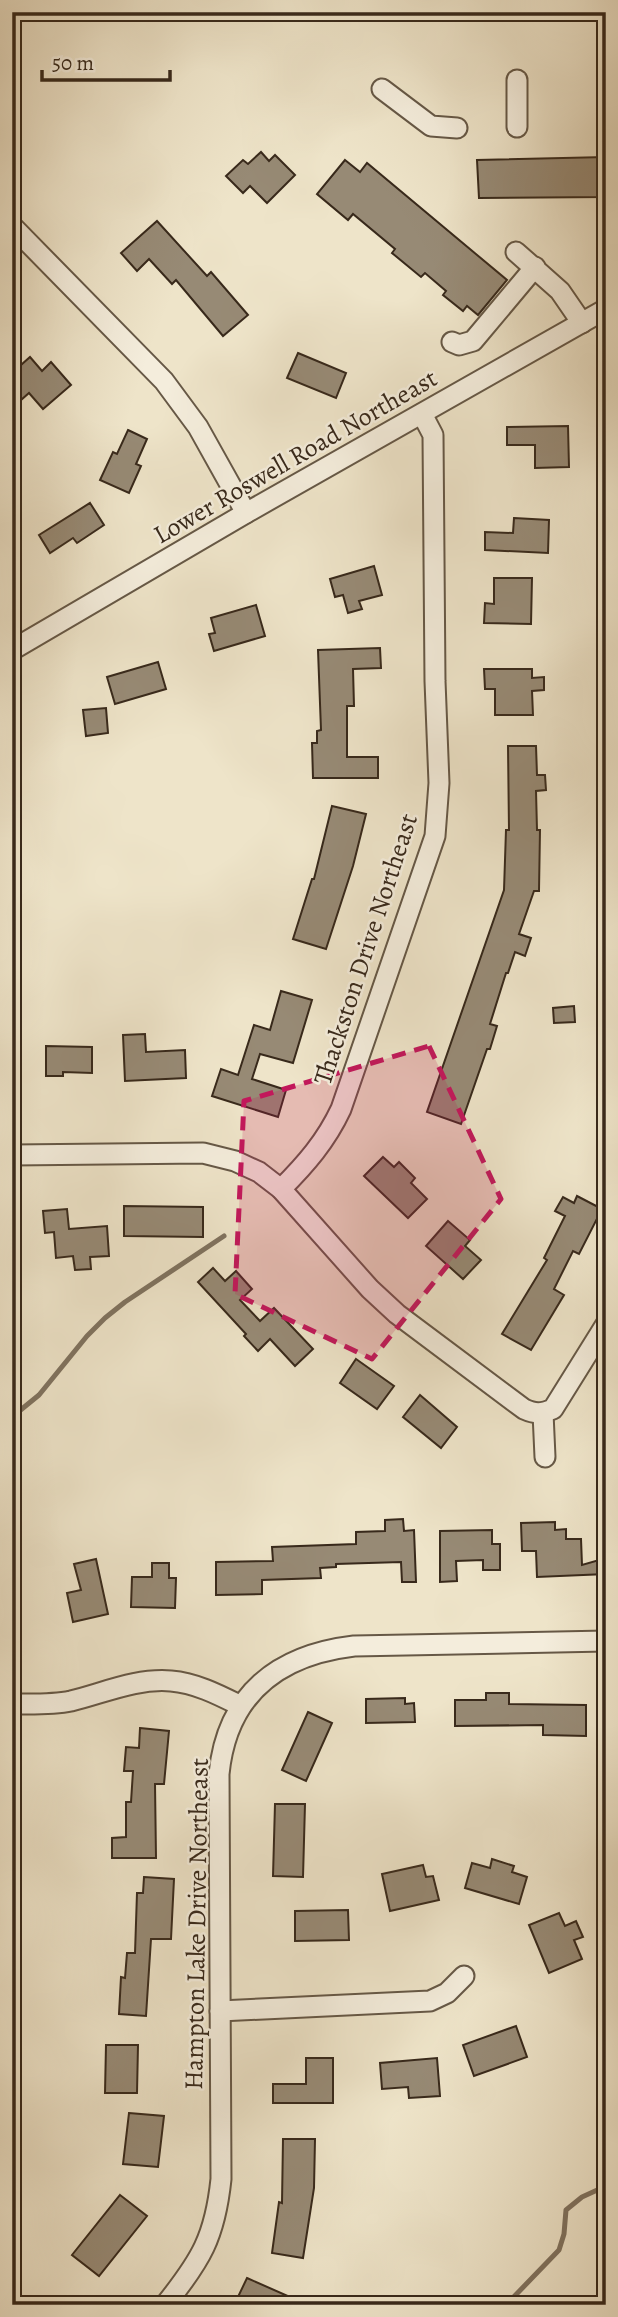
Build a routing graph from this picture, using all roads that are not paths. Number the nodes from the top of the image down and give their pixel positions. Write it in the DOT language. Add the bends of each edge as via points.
graph roads {
  1 [pos="517,80"];
  2 [pos="382,89"];
  3 [pos="517,127"];
  4 [pos="457,128"];
  5 [pos="12,226"];
  6 [pos="516,252"];
  7 [pos="535,267"];
  8 [pos="606,309"];
  9 [pos="582,323"];
  10 [pos="452,342"];
  11 [pos="422,414"];
  12 [pos="246,513"];
  13 [pos="12,650"];
  14 [pos="12,1155"];
  15 [pos="281,1189"];
  16 [pos="606,1325"];
  17 [pos="543,1413"];
  18 [pos="545,1457"];
  19 [pos="606,1641"];
  20 [pos="12,1704"];
  21 [pos="241,1706"];
  22 [pos="464,1976"];
  23 [pos="220,2011"];
  24 [pos="165,2305"];
  1 -- 3 [label="street"];
  2 -- 4 [label="street" via="431,126"];
  5 -- 12 [label="street" via="164,381 198,427"];
  6 -- 7 [label="street"];
  7 -- 9 [label="street" via="560,291"];
  7 -- 10 [label="street" via="473,341"];
  8 -- 9 [label="street, Lower Roswell Road Northeast"];
  9 -- 11 [label="street, Lower Roswell Road Northeast"];
  11 -- 12 [label="street, Lower Roswell Road Northeast"];
  11 -- 15 [label="street, Thackston Drive Northeast" via="433,435 439,783 435,836 341,1109 315,1153"];
  12 -- 13 [label="street, Lower Roswell Road Northeast"];
  14 -- 15 [label="street" via="203,1153 236,1161"];
  15 -- 17 [label="street" via="397,1314 524,1409"];
  16 -- 17 [label="street" via="558,1403"];
  17 -- 18 [label="street"];
  19 -- 21 [label="street, Hampton Lake Drive Northeast" via="327,1650 274,1671"];
  20 -- 21 [label="street" via="71,1701 123,1686 169,1681 207,1689"];
  21 -- 23 [label="street, Hampton Lake Drive Northeast" via="221,1752 219,1774"];
  22 -- 23 [label="street" via="447,1993 430,2001"];
  23 -- 24 [label="street, Hampton Lake Drive Northeast" via="221,2179 217,2211 208,2243"];
}
